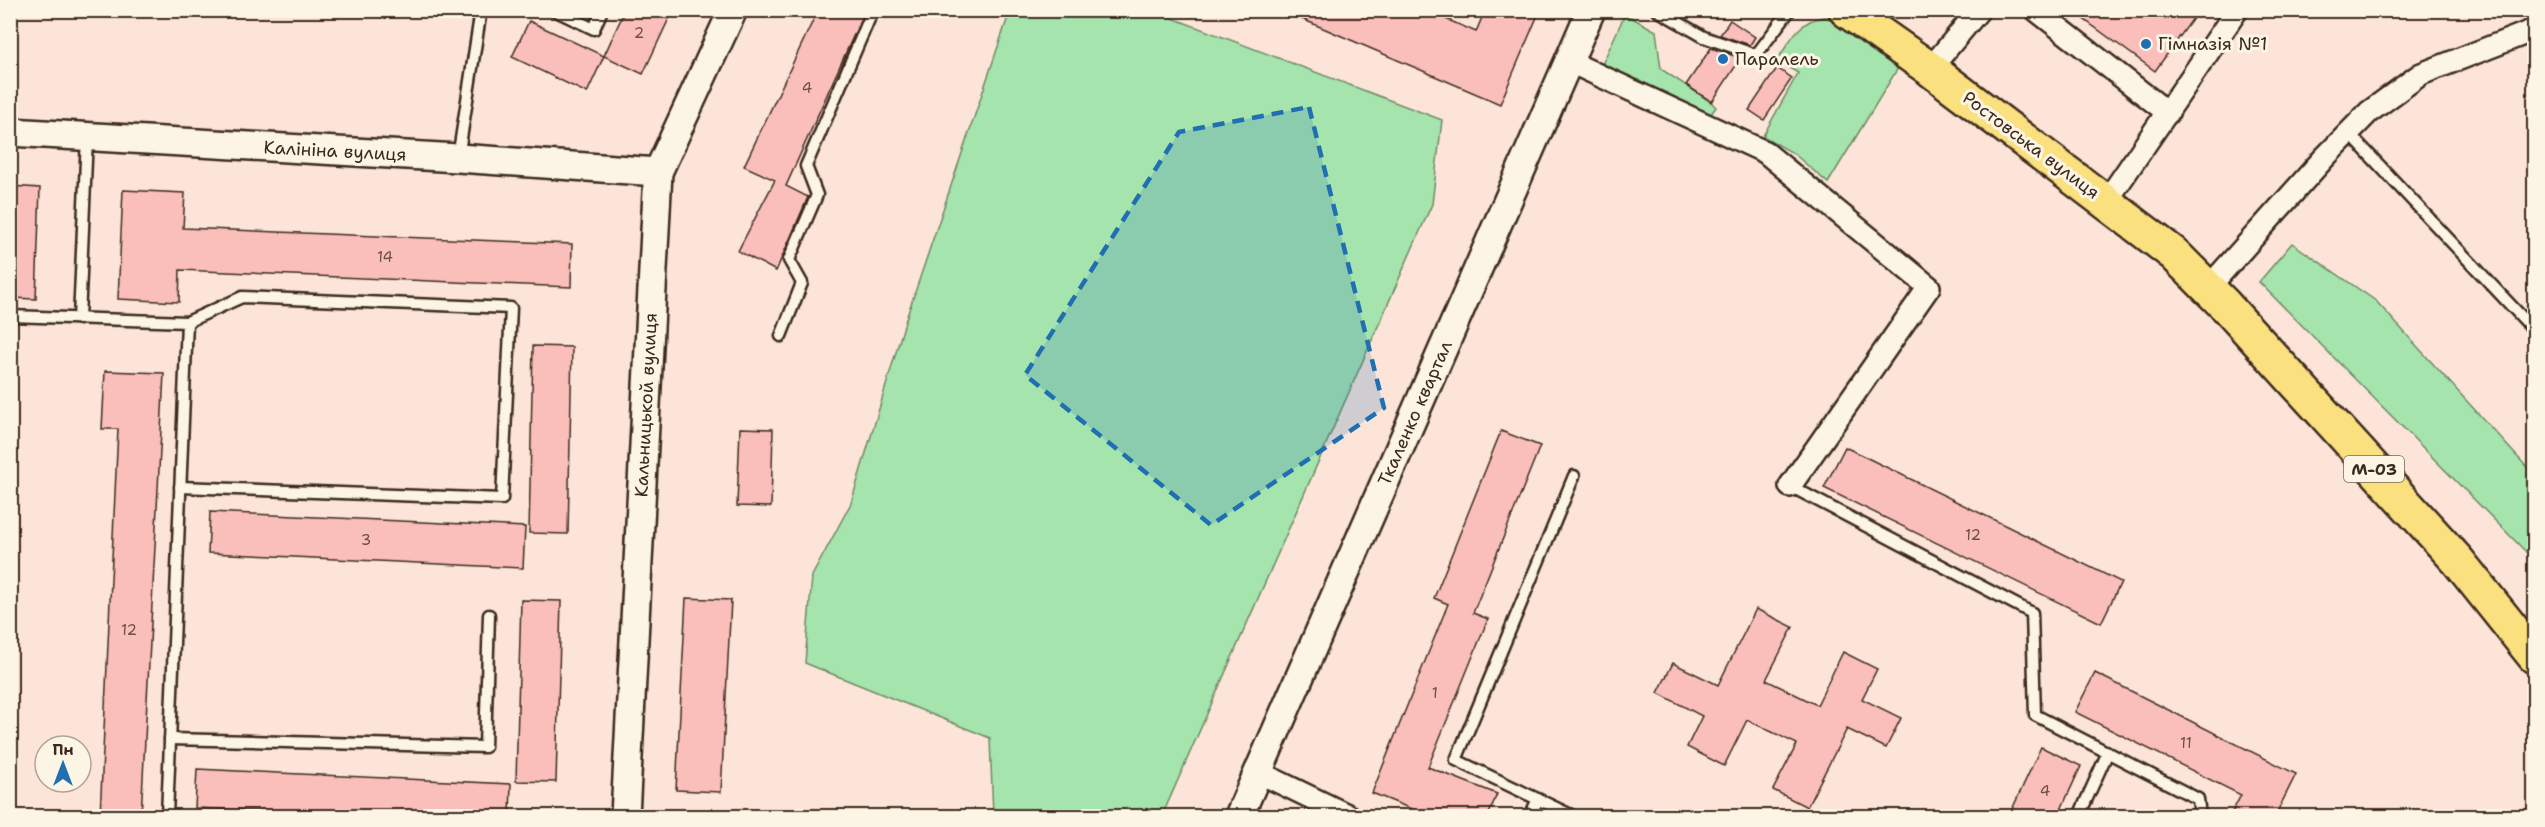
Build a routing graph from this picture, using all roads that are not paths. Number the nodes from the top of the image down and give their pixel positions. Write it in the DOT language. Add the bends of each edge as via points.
graph roads {
  1 [pos="481,10"];
  2 [pos="554,10"];
  3 [pos="602,10"];
  4 [pos="733,10"];
  5 [pos="873,10"];
  6 [pos="1591,10"];
  7 [pos="1657,10"];
  8 [pos="1790,10"];
  9 [pos="1846,10"];
  10 [pos="1979,10"];
  11 [pos="2036,10"];
  12 [pos="2237,10"];
  13 [pos="2535,30"];
  14 [pos="1568,61"];
  15 [pos="1930,69"];
  16 [pos="2168,113"];
  17 [pos="10,132"];
  18 [pos="2349,133"];
  19 [pos="87,137"];
  20 [pos="458,158"];
  21 [pos="658,172"];
  22 [pos="2106,202"];
  23 [pos="2207,289"];
  24 [pos="10,316"];
  25 [pos="79,319"];
  26 [pos="187,322"];
  27 [pos="2535,330"];
  28 [pos="781,336"];
  29 [pos="1574,476"];
  30 [pos="1790,486"];
  31 [pos="180,488"];
  32 [pos="489,615"];
  33 [pos="2535,656"];
  34 [pos="170,739"];
  35 [pos="2108,752"];
  36 [pos="1258,772"];
  37 [pos="1538,799"];
  38 [pos="167,816"];
  39 [pos="625,816"];
  40 [pos="1239,816"];
  41 [pos="1349,816"];
  42 [pos="1530,816"];
  43 [pos="1573,816"];
  44 [pos="2079,816"];
  45 [pos="2200,816"];
  1 -- 20 [label="lane"];
  2 -- 3 [label="lane" via="594,29"];
  4 -- 21 [label="street, Кальницькой вулиця"];
  5 -- 28 [label="lane" via="806,166 817,195 789,260 802,283"];
  6 -- 14 [label="street, Ткаленко квартал"];
  7 -- 8 [label="lane" via="1704,37 1756,55"];
  9 -- 15 [label="highway, Ростовська вулиця / М-03"];
  10 -- 15 [label="street"];
  11 -- 16 [label="street"];
  12 -- 16 [label="street"];
  13 -- 18 [label="street" via="2421,74 2369,112"];
  14 -- 30 [label="street" via="1765,152 1929,286"];
  14 -- 36 [label="street, Ткаленко квартал"];
  15 -- 22 [label="highway, Ростовська вулиця / М-03"];
  16 -- 22 [label="street"];
  17 -- 19 [label="street, Калініна вулиця"];
  18 -- 23 [label="street"];
  18 -- 27 [label="lane"];
  19 -- 20 [label="street, Калініна вулиця"];
  19 -- 25 [label="lane"];
  20 -- 21 [label="street, Калініна вулиця"];
  21 -- 39 [label="street, Кальницькой вулиця"];
  22 -- 23 [label="highway, Ростовська вулиця / М-03" via="2174,254"];
  23 -- 33 [label="highway, М-03" via="2458,561"];
  24 -- 25 [label="lane"];
  25 -- 26 [label="lane"];
  26 -- 31 [label="lane"];
  26 -- 31 [label="lane" via="242,297 511,308 502,499"];
  29 -- 37 [label="lane" via="1456,760"];
  30 -- 35 [label="lane" via="2032,613 2035,715"];
  31 -- 34 [label="lane"];
  32 -- 34 [label="lane" via="485,747"];
  34 -- 38 [label="lane"];
  35 -- 44 [label="lane"];
  35 -- 45 [label="lane" via="2198,799"];
  36 -- 40 [label="street, Ткаленко квартал"];
  36 -- 41 [label="street"];
  37 -- 42 [label="lane"];
  37 -- 43 [label="lane"];
}
